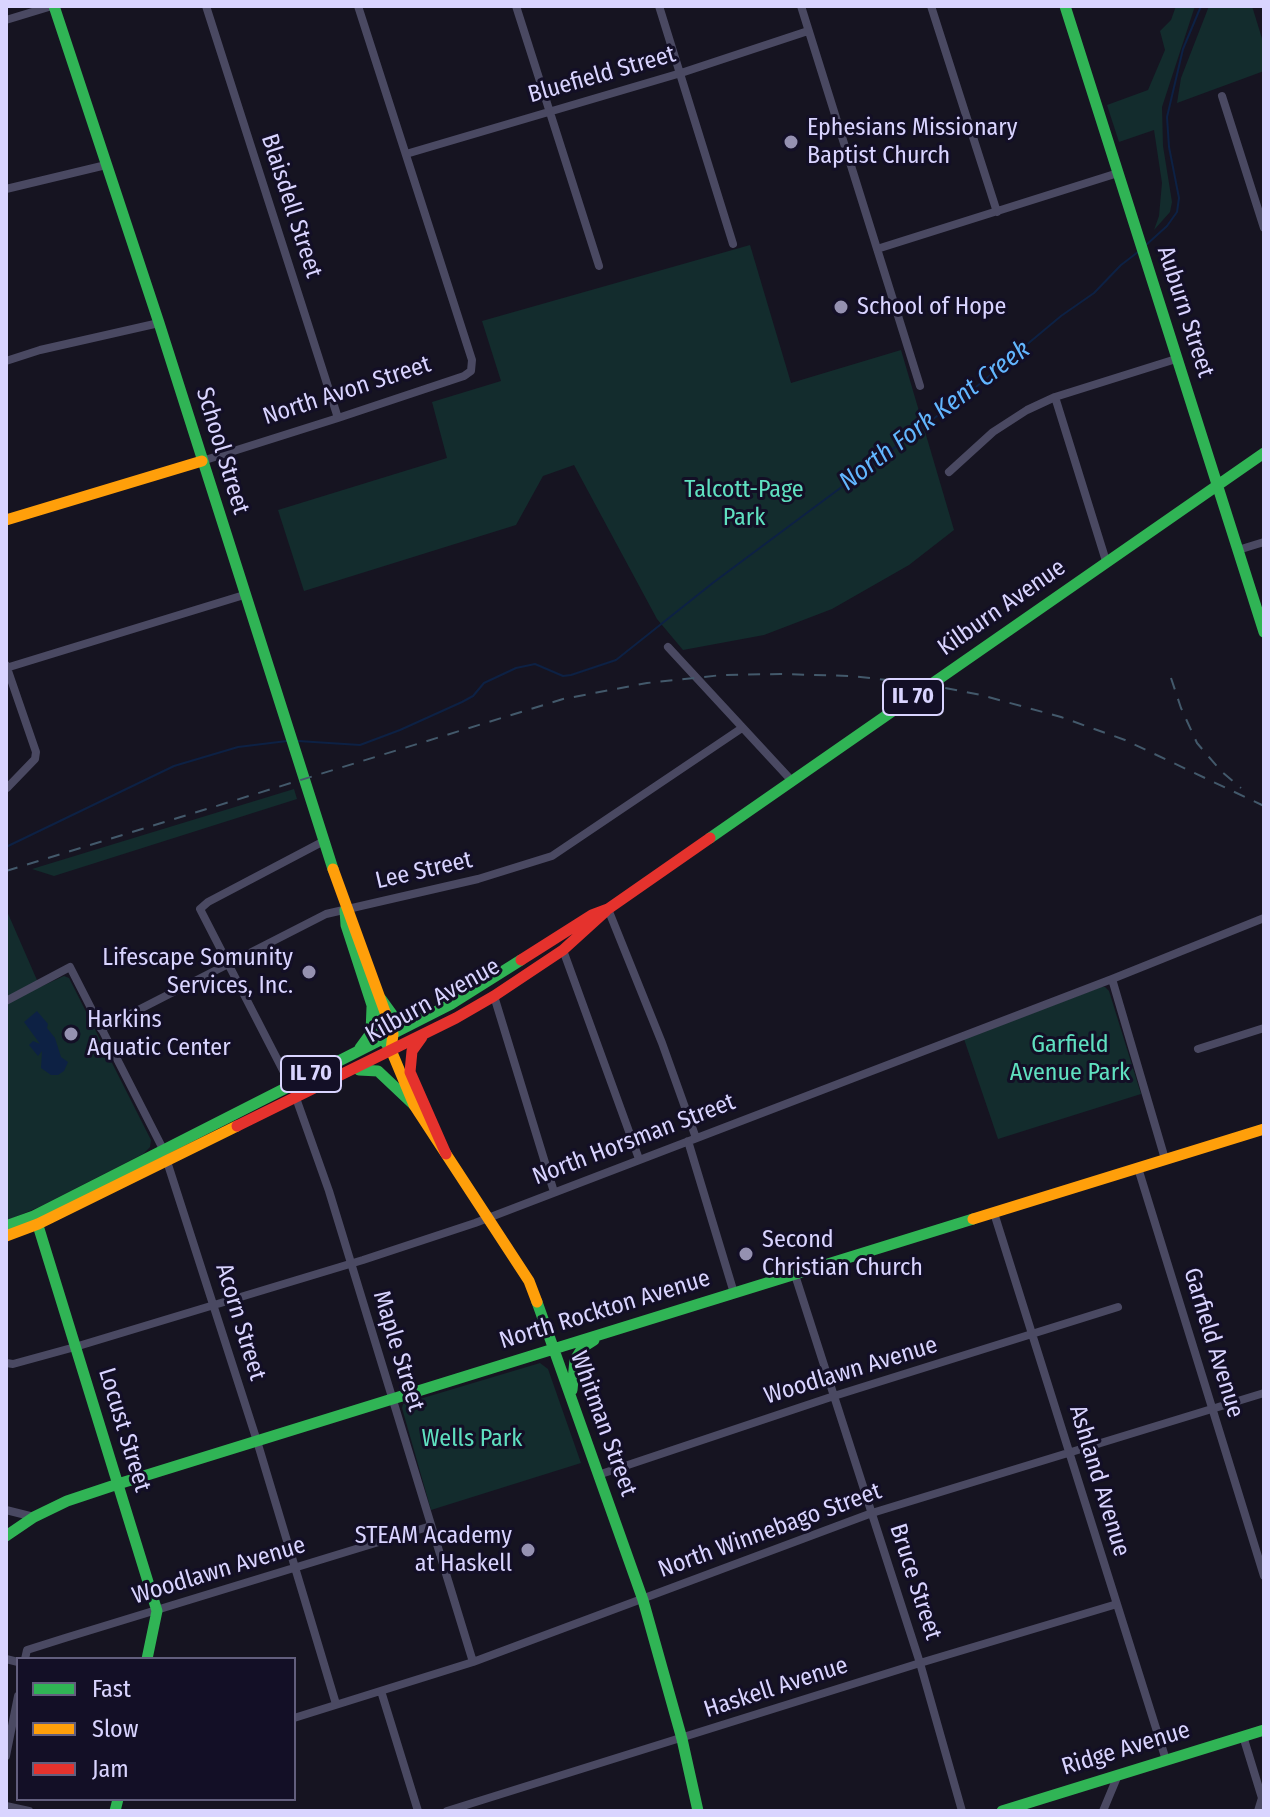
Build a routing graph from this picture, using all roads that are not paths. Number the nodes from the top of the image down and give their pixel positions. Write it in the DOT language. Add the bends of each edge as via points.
graph roads {
  1 [pos="53,6"];
  2 [pos="206,6"];
  3 [pos="358,6"];
  4 [pos="516,6"];
  5 [pos="659,6"];
  6 [pos="931,6"];
  7 [pos="1065,6"];
  8 [pos="803,7"];
  9 [pos="6,20"];
  10 [pos="808,31"];
  11 [pos="681,73"];
  12 [pos="1222,96"];
  13 [pos="549,110"];
  14 [pos="406,154"];
  15 [pos="106,165"];
  16 [pos="1118,173"];
  17 [pos="6,189"];
  18 [pos="997,212"];
  19 [pos="1264,228"];
  20 [pos="733,244"];
  21 [pos="877,249"];
  22 [pos="599,266"];
  23 [pos="159,323"];
  24 [pos="1176,359"];
  25 [pos="6,361"];
  26 [pos="920,386"];
  27 [pos="1055,397"];
  28 [pos="338,418"];
  29 [pos="1264,453"];
  30 [pos="202,461"];
  31 [pos="949,472"];
  32 [pos="1217,484"];
  33 [pos="6,520"];
  34 [pos="1264,542"];
  35 [pos="1238,550"];
  36 [pos="1106,561"];
  37 [pos="244,595"];
  38 [pos="1264,632"];
  39 [pos="668,647"];
  40 [pos="6,667"];
  41 [pos="742,728"];
  42 [pos="792,781"];
  43 [pos="7,788"];
  44 [pos="324,841"];
  45 [pos="608,909"];
  46 [pos="346,910"];
  47 [pos="1264,918"];
  48 [pos="563,950"];
  49 [pos="228,964"];
  50 [pos="1112,979"];
  51 [pos="494,996"];
  52 [pos="6,1001"];
  53 [pos="376,1003"];
  54 [pos="424,1018"];
  55 [pos="1264,1028"];
  56 [pos="101,1029"];
  57 [pos="427,1033"];
  58 [pos="388,1037"];
  59 [pos="1198,1049"];
  60 [pos="391,1050"];
  61 [pos="355,1052"];
  62 [pos="348,1072"];
  63 [pos="290,1084"];
  64 [pos="296,1098"];
  65 [pos="414,1105"];
  66 [pos="1264,1129"];
  67 [pos="692,1139"];
  68 [pos="163,1149"];
  69 [pos="446,1154"];
  70 [pos="639,1159"];
  71 [pos="1165,1159"];
  72 [pos="169,1161"];
  73 [pos="1138,1168"];
  74 [pos="554,1192"];
  75 [pos="994,1213"];
  76 [pos="487,1218"];
  77 [pos="36,1220"];
  78 [pos="6,1226"];
  79 [pos="6,1236"];
  80 [pos="351,1263"];
  81 [pos="795,1275"];
  82 [pos="734,1293"];
  83 [pos="213,1305"];
  84 [pos="1118,1307"];
  85 [pos="605,1333"];
  86 [pos="1033,1335"];
  87 [pos="75,1347"];
  88 [pos="552,1349"];
  89 [pos="6,1363"];
  90 [pos="1264,1393"];
  91 [pos="834,1396"];
  92 [pos="392,1400"];
  93 [pos="572,1403"];
  94 [pos="1213,1409"];
  95 [pos="257,1441"];
  96 [pos="1070,1453"];
  97 [pos="598,1475"];
  98 [pos="118,1484"];
  99 [pos="6,1510"];
  100 [pos="872,1513"];
  101 [pos="34,1517"];
  102 [pos="431,1526"];
  103 [pos="6,1536"];
  104 [pos="296,1570"];
  105 [pos="1264,1576"];
  106 [pos="643,1600"];
  107 [pos="1117,1604"];
  108 [pos="157,1611"];
  109 [pos="25,1657"];
  110 [pos="147,1657"];
  111 [pos="473,1662"];
  112 [pos="920,1663"];
  113 [pos="381,1691"];
  114 [pos="336,1704"];
  115 [pos="16,1706"];
  116 [pos="296,1717"];
  117 [pos="1264,1730"];
  118 [pos="1243,1736"];
  119 [pos="682,1739"];
  120 [pos="6,1756"];
  121 [pos="1166,1760"];
  122 [pos="1118,1775"];
  123 [pos="6,1806"];
  124 [pos="457,1809"];
  125 [pos="29,1811"];
  126 [pos="418,1811"];
  127 [pos="447,1811"];
  128 [pos="698,1811"];
  129 [pos="962,1811"];
  130 [pos="1002,1811"];
  131 [pos="1103,1811"];
  132 [pos="1258,1811"];
  1 -- 9 [label="street"];
  1 -- 15 [label="main road, School Street"];
  2 -- 28 [label="street, Blaisdell Street"];
  3 -- 14 [label="street"];
  4 -- 13 [label="street"];
  5 -- 11 [label="street"];
  6 -- 18 [label="street"];
  7 -- 16 [label="main road, Auburn Street"];
  8 -- 10 [label="street"];
  10 -- 11 [label="street, Bluefield Street"];
  10 -- 21 [label="street"];
  11 -- 13 [label="street, Bluefield Street"];
  11 -- 20 [label="street"];
  12 -- 19 [label="street"];
  13 -- 14 [label="street, Bluefield Street"];
  13 -- 22 [label="street"];
  14 -- 28 [label="street, North Avon Street" via="472,360 471,371"];
  15 -- 17 [label="street"];
  15 -- 23 [label="main road, School Street"];
  16 -- 18 [label="street"];
  16 -- 24 [label="main road, Auburn Street"];
  18 -- 21 [label="street"];
  21 -- 26 [label="street"];
  23 -- 25 [label="street"];
  23 -- 30 [label="main road, School Street"];
  24 -- 27 [label="street"];
  24 -- 32 [label="main road, Auburn Street"];
  27 -- 31 [label="street" via="993,432"];
  27 -- 36 [label="street"];
  28 -- 30 [label="street, North Avon Street"];
  29 -- 32 [label="main road, Kilburn Avenue / IL 70"];
  30 -- 33 [label="main road, North Avon Street"];
  30 -- 37 [label="main road, School Street"];
  32 -- 35 [label="main road, Auburn Street"];
  32 -- 36 [label="main road, Kilburn Avenue / IL 70"];
  34 -- 35 [label="street"];
  35 -- 38 [label="main road, Auburn Street"];
  36 -- 42 [label="main road, Kilburn Avenue / IL 70"];
  37 -- 40 [label="street"];
  37 -- 44 [label="main road, School Street"];
  39 -- 41 [label="street"];
  40 -- 43 [label="street" via="36,752"];
  41 -- 42 [label="street"];
  41 -- 46 [label="street, Lee Street" via="552,856"];
  42 -- 45 [label="main road, Kilburn Avenue / IL 70"];
  44 -- 46 [label="main road, School Street"];
  44 -- 49 [label="street" via="200,909"];
  45 -- 48 [label="main road, Kilburn Avenue / IL 70"];
  45 -- 54 [label="main road, Kilburn Avenue / IL 70"];
  45 -- 67 [label="street" via="662,1043"];
  46 -- 49 [label="street, Lee Street" via="326,914"];
  46 -- 53 [label="main road, School Street" via="346,925"];
  47 -- 50 [label="street, North Horsman Street"];
  48 -- 51 [label="main road, Kilburn Avenue / IL 70"];
  48 -- 70 [label="street"];
  49 -- 56 [label="street, Lee Street"];
  49 -- 63 [label="street"];
  50 -- 67 [label="street, North Horsman Street"];
  50 -- 71 [label="street"];
  51 -- 57 [label="main road, Kilburn Avenue / IL 70"];
  51 -- 74 [label="street"];
  52 -- 56 [label="street, Acorn Street" via="70,967"];
  53 -- 54 [label="main road" via="399,1019"];
  53 -- 58 [label="main road, School Street"];
  53 -- 61 [label="main road" via="371,1033"];
  54 -- 58 [label="main road, Kilburn Avenue / IL 70"];
  55 -- 59 [label="street"];
  56 -- 68 [label="street, Acorn Street"];
  57 -- 60 [label="main road, Kilburn Avenue / IL 70"];
  57 -- 69 [label="main road" via="412,1051 410,1072"];
  58 -- 60 [label="main road, School Street"];
  58 -- 61 [label="main road, Kilburn Avenue / IL 70"];
  60 -- 62 [label="main road, Kilburn Avenue / IL 70"];
  60 -- 65 [label="main road, Whitman Street"];
  61 -- 63 [label="main road, Kilburn Avenue / IL 70"];
  62 -- 64 [label="main road, Kilburn Avenue / IL 70"];
  62 -- 65 [label="main road" via="378,1071"];
  63 -- 68 [label="main road, Kilburn Avenue / IL 70"];
  64 -- 72 [label="main road, Kilburn Avenue / IL 70"];
  64 -- 80 [label="street, Maple Street"];
  65 -- 69 [label="main road, Whitman Street"];
  66 -- 71 [label="main road, North Rockton Avenue"];
  67 -- 70 [label="street, North Horsman Street"];
  67 -- 82 [label="street"];
  68 -- 72 [label="street, Acorn Street"];
  68 -- 77 [label="main road, Kilburn Avenue / IL 70"];
  69 -- 76 [label="main road, Whitman Street"];
  70 -- 74 [label="street, North Horsman Street"];
  71 -- 73 [label="main road, North Rockton Avenue"];
  72 -- 77 [label="main road, Kilburn Avenue / IL 70"];
  72 -- 83 [label="street, Acorn Street"];
  73 -- 75 [label="main road, North Rockton Avenue"];
  73 -- 94 [label="street, Garfield Avenue"];
  74 -- 76 [label="street, North Horsman Street"];
  75 -- 81 [label="main road, North Rockton Avenue"];
  75 -- 86 [label="street, Ashland Avenue"];
  76 -- 80 [label="street, North Horsman Street"];
  76 -- 88 [label="main road, Whitman Street" via="529,1281"];
  77 -- 78 [label="main road, Kilburn Avenue / IL 70"];
  77 -- 79 [label="main road, Kilburn Avenue / IL 70"];
  77 -- 87 [label="main road, Locust Street"];
  80 -- 83 [label="street, North Horsman Street"];
  80 -- 92 [label="street, Maple Street"];
  81 -- 82 [label="main road, North Rockton Avenue"];
  81 -- 91 [label="street, Bruce Street"];
  82 -- 85 [label="main road, North Rockton Avenue"];
  83 -- 87 [label="street, North Horsman Street"];
  83 -- 95 [label="street, Acorn Street"];
  84 -- 86 [label="street, Woodlawn Avenue"];
  85 -- 88 [label="main road, North Rockton Avenue"];
  85 -- 93 [label="main road" via="578,1353"];
  86 -- 91 [label="street, Woodlawn Avenue"];
  86 -- 96 [label="street, Ashland Avenue"];
  87 -- 89 [label="street, North Horsman Street"];
  87 -- 98 [label="main road, Locust Street"];
  88 -- 92 [label="main road, North Rockton Avenue"];
  88 -- 93 [label="main road, Whitman Street"];
  90 -- 94 [label="street, North Winnebago Street"];
  91 -- 97 [label="street, Woodlawn Avenue"];
  91 -- 100 [label="street, Bruce Street"];
  92 -- 95 [label="main road, North Rockton Avenue"];
  92 -- 102 [label="street, Maple Street"];
  93 -- 97 [label="main road, Whitman Street"];
  94 -- 96 [label="street, North Winnebago Street"];
  94 -- 105 [label="street, Garfield Avenue"];
  95 -- 98 [label="main road, North Rockton Avenue"];
  95 -- 104 [label="street, Acorn Street"];
  96 -- 100 [label="street, North Winnebago Street"];
  96 -- 107 [label="street, Ashland Avenue"];
  97 -- 106 [label="main road, Whitman Street"];
  98 -- 101 [label="main road, North Rockton Avenue"];
  98 -- 108 [label="main road, Locust Street"];
  99 -- 101 [label="street"];
  100 -- 106 [label="street, North Winnebago Street"];
  100 -- 112 [label="street, Bruce Street"];
  101 -- 103 [label="main road, North Rockton Avenue"];
  102 -- 104 [label="street, Woodlawn Avenue"];
  102 -- 111 [label="street, Maple Street"];
  104 -- 108 [label="street, Woodlawn Avenue"];
  104 -- 114 [label="street, Acorn Street"];
  106 -- 111 [label="street, North Winnebago Street"];
  106 -- 119 [label="main road, Whitman Street"];
  107 -- 112 [label="street, Haskell Avenue"];
  107 -- 121 [label="street, Ashland Avenue"];
  108 -- 109 [label="street, Woodlawn Avenue" via="27,1650"];
  108 -- 110 [label="main road, Locust Street"];
  111 -- 113 [label="street, North Winnebago Street"];
  112 -- 119 [label="street, Haskell Avenue"];
  112 -- 129 [label="street, Bruce Street"];
  113 -- 114 [label="street, North Winnebago Street"];
  113 -- 126 [label="street"];
  114 -- 116 [label="street, North Winnebago Street"];
  115 -- 120 [label="street"];
  117 -- 118 [label="main road, Ridge Avenue"];
  118 -- 121 [label="main road, Ridge Avenue"];
  118 -- 132 [label="street" via="1262,1798"];
  119 -- 124 [label="street, Haskell Avenue"];
  119 -- 128 [label="main road, Whitman Street"];
  121 -- 122 [label="main road, Ridge Avenue"];
  122 -- 130 [label="main road, Ridge Avenue"];
  122 -- 131 [label="street"];
  123 -- 125 [label="street"];
  124 -- 127 [label="street, Haskell Avenue"];
}
